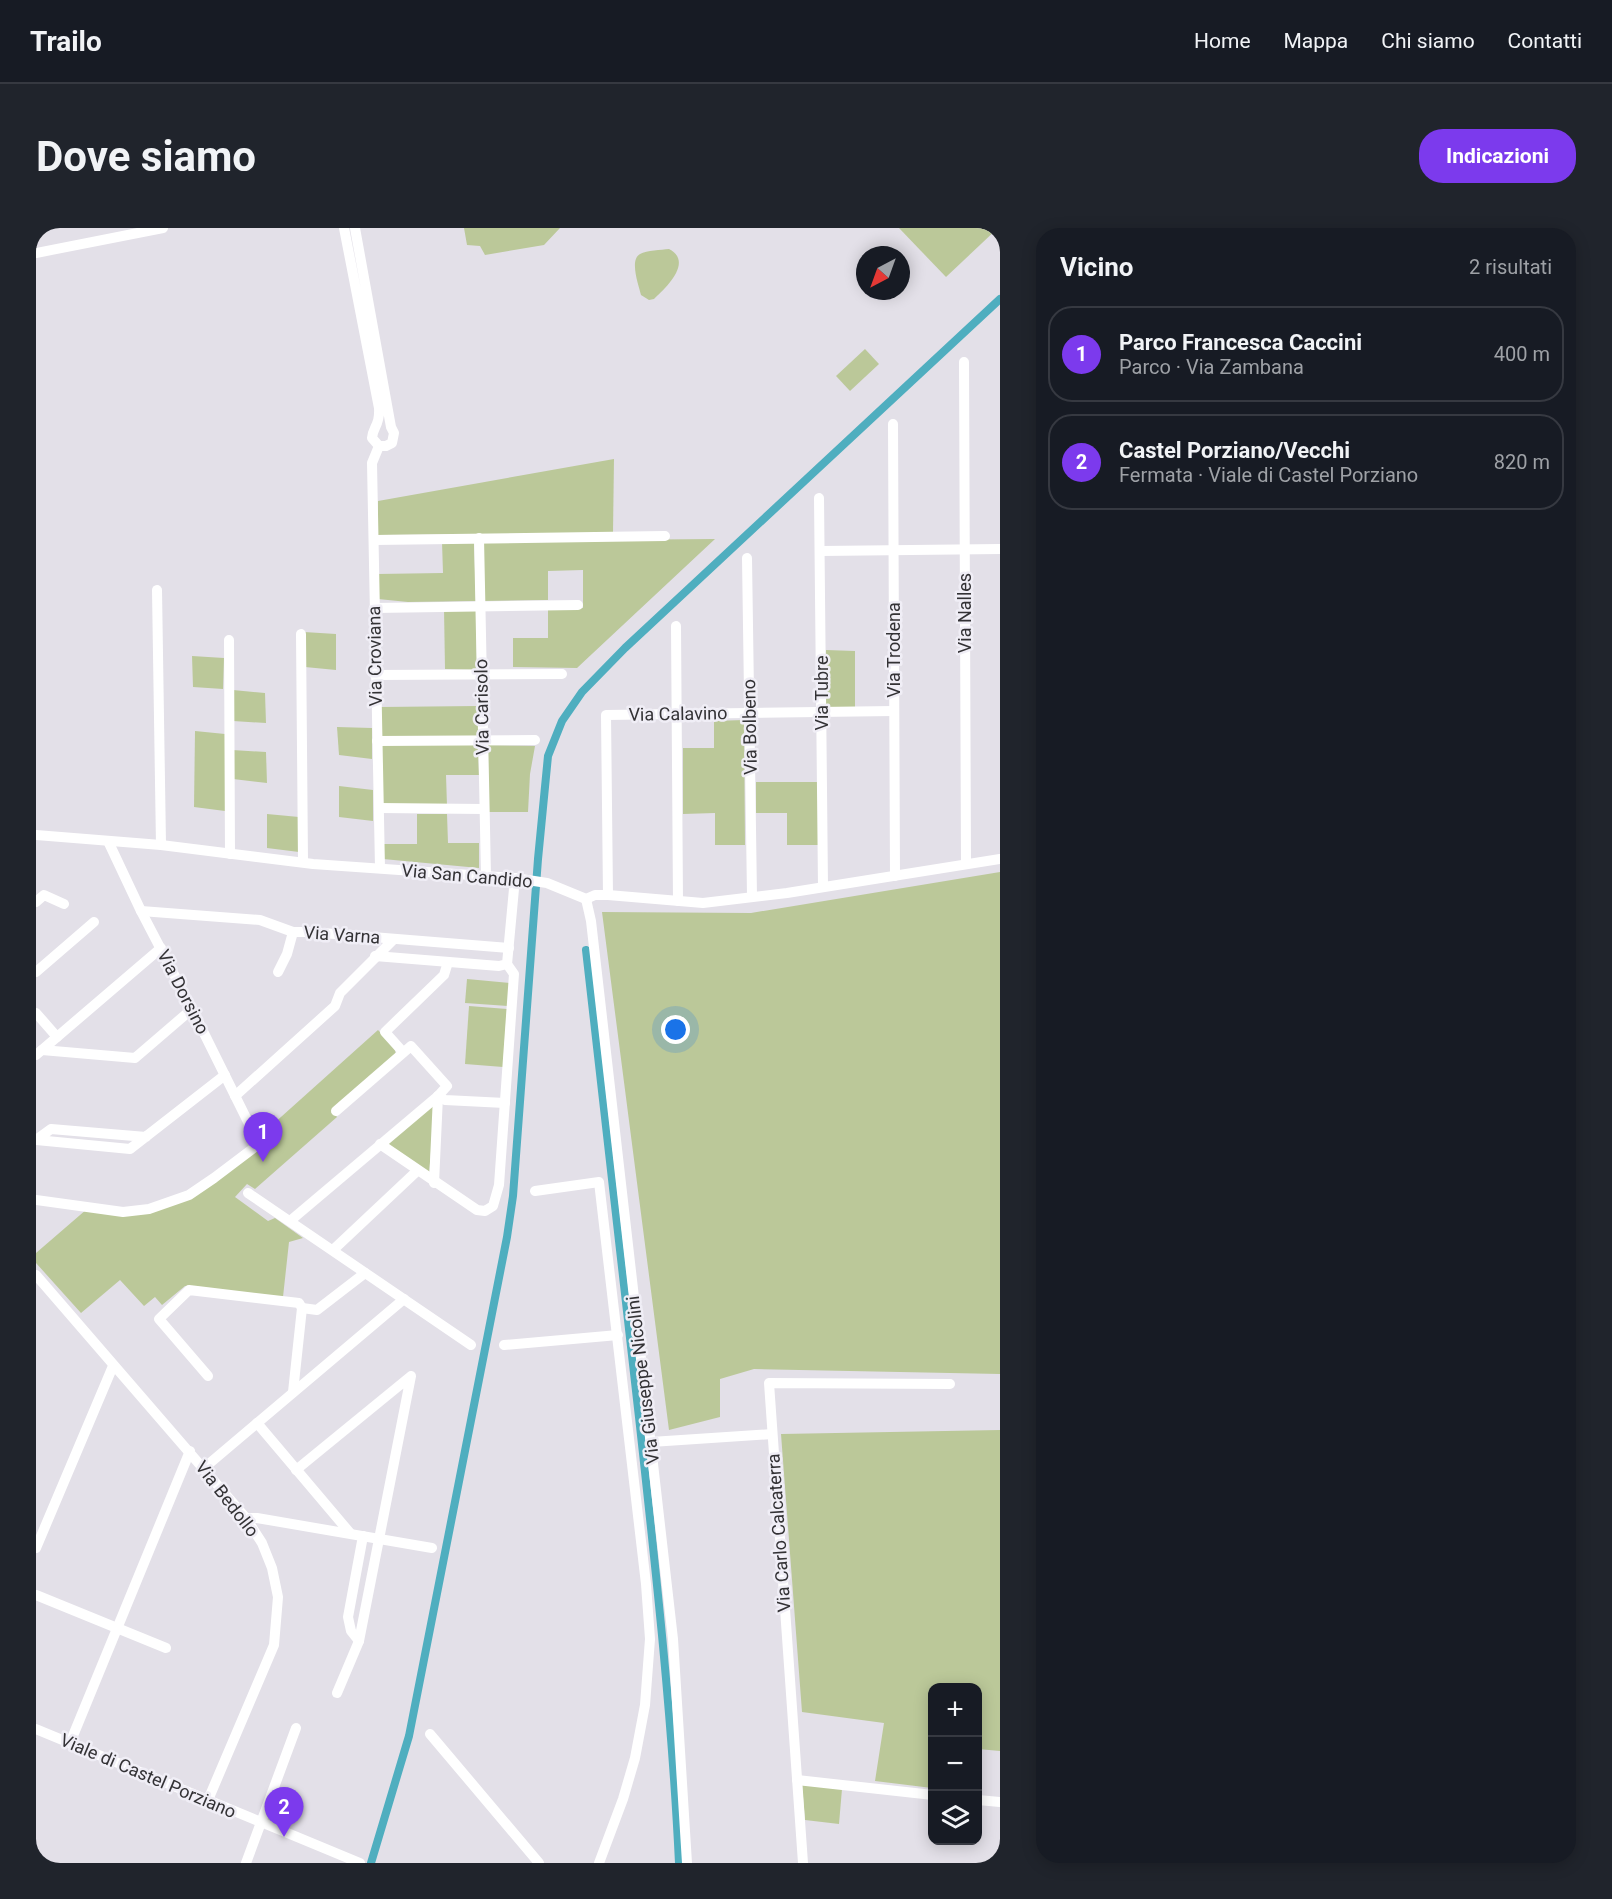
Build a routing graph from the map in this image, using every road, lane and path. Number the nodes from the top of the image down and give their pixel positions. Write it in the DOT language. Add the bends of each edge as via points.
graph roads {
  1 [pos="163,228"];
  2 [pos="344,228"];
  3 [pos="355,228"];
  4 [pos="36,253"];
  5 [pos="355,255"];
  6 [pos="964,362"];
  7 [pos="376,367"];
  8 [pos="893,424"];
  9 [pos="378,426"];
  10 [pos="391,427"];
  11 [pos="378,446"];
  12 [pos="819,498"];
  13 [pos="665,536"];
  14 [pos="479,538"];
  15 [pos="374,540"];
  16 [pos="894,549"];
  17 [pos="965,549"];
  18 [pos="1000,549"];
  19 [pos="821,551"];
  20 [pos="747,558"];
  21 [pos="157,590"];
  22 [pos="578,605"];
  23 [pos="480,606"];
  24 [pos="374,608"];
  25 [pos="676,626"];
  26 [pos="301,634"];
  27 [pos="229,640"];
  28 [pos="482,673"];
  29 [pos="562,674"];
  30 [pos="375,675"];
  31 [pos="894,711"];
  32 [pos="822,712"];
  33 [pos="750,713"];
  34 [pos="678,714"];
  35 [pos="535,740"];
  36 [pos="377,741"];
  37 [pos="483,741"];
  38 [pos="379,808"];
  39 [pos="484,809"];
  40 [pos="36,835"];
  41 [pos="108,840"];
  42 [pos="161,845"];
  43 [pos="230,854"];
  44 [pos="1000,859"];
  45 [pos="303,862"];
  46 [pos="966,864"];
  47 [pos="380,868"];
  48 [pos="486,876"];
  49 [pos="896,876"];
  50 [pos="521,880"];
  51 [pos="823,887"];
  52 [pos="608,895"];
  53 [pos="752,896"];
  54 [pos="586,899"];
  55 [pos="678,901"];
  56 [pos="36,902"];
  57 [pos="64,904"];
  58 [pos="141,911"];
  59 [pos="94,921"];
  60 [pos="294,932"];
  61 [pos="394,939"];
  62 [pos="161,948"];
  63 [pos="509,948"];
  64 [pos="375,956"];
  65 [pos="448,962"];
  66 [pos="507,964"];
  67 [pos="36,972"];
  68 [pos="278,972"];
  69 [pos="192,1009"];
  70 [pos="36,1013"];
  71 [pos="57,1037"];
  72 [pos="403,1052"];
  73 [pos="39,1053"];
  74 [pos="225,1076"];
  75 [pos="235,1096"];
  76 [pos="438,1096"];
  77 [pos="505,1103"];
  78 [pos="336,1111"];
  79 [pos="146,1137"];
  80 [pos="380,1144"];
  81 [pos="417,1171"];
  82 [pos="434,1183"];
  83 [pos="535,1191"];
  84 [pos="248,1192"];
  85 [pos="36,1200"];
  86 [pos="290,1221"];
  87 [pos="333,1250"];
  88 [pos="365,1273"];
  89 [pos="36,1277"];
  90 [pos="404,1299"];
  91 [pos="302,1308"];
  92 [pos="618,1335"];
  93 [pos="471,1345"];
  94 [pos="504,1346"];
  95 [pos="114,1366"];
  96 [pos="208,1376"];
  97 [pos="950,1384"];
  98 [pos="293,1392"];
  99 [pos="257,1423"];
  100 [pos="772,1434"];
  101 [pos="651,1442"];
  102 [pos="190,1451"];
  103 [pos="204,1468"];
  104 [pos="296,1470"];
  105 [pos="246,1518"];
  106 [pos="350,1533"];
  107 [pos="363,1536"];
  108 [pos="381,1538"];
  109 [pos="36,1548"];
  110 [pos="432,1548"];
  111 [pos="36,1595"];
  112 [pos="117,1627"];
  113 [pos="359,1641"];
  114 [pos="166,1648"];
  115 [pos="337,1693"];
  116 [pos="296,1728"];
  117 [pos="36,1729"];
  118 [pos="430,1734"];
  119 [pos="70,1743"];
  120 [pos="797,1780"];
  121 [pos="928,1794"];
  122 [pos="208,1800"];
  123 [pos="982,1800"];
  124 [pos="1000,1802"];
  125 [pos="260,1822"];
  126 [pos="246,1863"];
  127 [pos="360,1863"];
  128 [pos="539,1863"];
  129 [pos="599,1863"];
  130 [pos="687,1863"];
  131 [pos="803,1863"];
  1 -- 4 [label="street"];
  2 -- 5 [label="street"];
  3 -- 5 [label="street"];
  5 -- 7 [label="street"];
  6 -- 17 [label="street, Via Nalles"];
  7 -- 9 [label="street"];
  7 -- 10 [label="street"];
  8 -- 16 [label="street, Via Trodena"];
  9 -- 10 [label="street"];
  9 -- 11 [label="street" via="372,434"];
  10 -- 11 [label="street" via="392,443"];
  11 -- 15 [label="street, Via Croviana" via="372,464"];
  12 -- 19 [label="street, Via Tubre"];
  13 -- 14 [label="street"];
  14 -- 15 [label="street"];
  14 -- 23 [label="street, Via Carisolo"];
  15 -- 24 [label="street, Via Croviana"];
  16 -- 17 [label="street"];
  16 -- 19 [label="street"];
  16 -- 31 [label="street, Via Trodena"];
  17 -- 18 [label="street"];
  17 -- 46 [label="street, Via Nalles"];
  19 -- 32 [label="street, Via Tubre"];
  20 -- 33 [label="street, Via Bolbeno"];
  21 -- 42 [label="street"];
  22 -- 23 [label="street"];
  23 -- 24 [label="street"];
  23 -- 28 [label="street, Via Carisolo"];
  24 -- 30 [label="street, Via Croviana"];
  25 -- 34 [label="street"];
  26 -- 45 [label="street"];
  27 -- 43 [label="street"];
  28 -- 29 [label="street"];
  28 -- 30 [label="street"];
  28 -- 37 [label="street, Via Carisolo"];
  30 -- 36 [label="street, Via Croviana"];
  31 -- 32 [label="street, Via Calavino"];
  31 -- 49 [label="street, Via Trodena"];
  32 -- 33 [label="street, Via Calavino"];
  32 -- 51 [label="street, Via Tubre"];
  33 -- 34 [label="street, Via Calavino"];
  33 -- 53 [label="street, Via Bolbeno"];
  34 -- 52 [label="street, Via Calavino" via="606,715"];
  34 -- 55 [label="street"];
  35 -- 37 [label="street"];
  36 -- 37 [label="street"];
  36 -- 38 [label="street, Via Croviana"];
  37 -- 39 [label="street, Via Carisolo"];
  38 -- 39 [label="street"];
  38 -- 47 [label="street, Via Croviana"];
  39 -- 48 [label="street, Via Carisolo"];
  40 -- 41 [label="street, Via San Candido"];
  41 -- 42 [label="street, Via San Candido"];
  41 -- 58 [label="street, Via Dorsino"];
  42 -- 43 [label="street, Via San Candido"];
  43 -- 45 [label="street, Via San Candido"];
  44 -- 46 [label="street"];
  45 -- 47 [label="street, Via San Candido"];
  46 -- 49 [label="street"];
  47 -- 48 [label="street, Via San Candido"];
  48 -- 50 [label="street, Via San Candido"];
  49 -- 51 [label="street"];
  50 -- 54 [label="street, Via San Candido" via="547,883"];
  50 -- 63 [label="street"];
  51 -- 53 [label="street"];
  52 -- 54 [label="street"];
  52 -- 55 [label="street"];
  53 -- 55 [label="street" via="704,903"];
  54 -- 101 [label="street, Via Giuseppe Nicolini"];
  56 -- 57 [label="street" via="44,895"];
  58 -- 60 [label="street, Via Varna" via="260,920"];
  58 -- 62 [label="street, Via Dorsino"];
  59 -- 67 [label="street"];
  60 -- 61 [label="street, Via Varna"];
  60 -- 68 [label="street"];
  61 -- 63 [label="street, Via Varna"];
  61 -- 64 [label="street"];
  62 -- 69 [label="street, Via Dorsino"];
  62 -- 71 [label="street"];
  63 -- 66 [label="street"];
  64 -- 65 [label="street"];
  64 -- 75 [label="street" via="340,993 335,1006"];
  65 -- 66 [label="street"];
  65 -- 72 [label="street" via="444,975 385,1032"];
  66 -- 77 [label="street" via="514,974"];
  69 -- 73 [label="street" via="135,1058"];
  69 -- 74 [label="street, Via Dorsino"];
  70 -- 71 [label="street"];
  71 -- 73 [label="street"];
  72 -- 76 [label="street" via="411,1046 447,1086"];
  72 -- 78 [label="street"];
  74 -- 75 [label="street, Via Dorsino"];
  74 -- 79 [label="street"];
  75 -- 85 [label="street, Via Dorsino" via="259,1144 189,1195 148,1209 123,1212"];
  76 -- 77 [label="street" via="445,1100"];
  76 -- 80 [label="street"];
  76 -- 82 [label="street"];
  77 -- 82 [label="street" via="499,1185 496,1200 488,1210 477,1210"];
  79 -- 79 [label="street" via="51,1129 36,1140 130,1149"];
  80 -- 81 [label="street"];
  80 -- 86 [label="street"];
  81 -- 82 [label="street"];
  81 -- 87 [label="street"];
  83 -- 92 [label="street" via="599,1182"];
  84 -- 86 [label="street"];
  86 -- 87 [label="street"];
  87 -- 88 [label="street"];
  88 -- 90 [label="street"];
  88 -- 91 [label="street" via="317,1310"];
  89 -- 95 [label="street, Via Bedollo"];
  90 -- 93 [label="street"];
  90 -- 98 [label="street"];
  91 -- 96 [label="street" via="299,1303 189,1290 159,1318"];
  91 -- 98 [label="street"];
  92 -- 94 [label="street"];
  92 -- 129 [label="street" via="650,1639 645,1705 635,1758"];
  95 -- 102 [label="street, Via Bedollo"];
  95 -- 109 [label="street"];
  97 -- 100 [label="street, Via Carlo Calcaterra" via="769,1383"];
  98 -- 99 [label="street"];
  99 -- 103 [label="street"];
  99 -- 104 [label="street"];
  100 -- 101 [label="street"];
  100 -- 120 [label="street, Via Carlo Calcaterra"];
  101 -- 130 [label="street, Via Giuseppe Nicolini" via="673,1639"];
  102 -- 103 [label="street, Via Bedollo"];
  102 -- 112 [label="street"];
  103 -- 105 [label="street, Via Bedollo"];
  104 -- 106 [label="street"];
  104 -- 108 [label="street" via="411,1376"];
  105 -- 106 [label="street"];
  105 -- 122 [label="street, Via Bedollo" via="272,1568 278,1597 274,1645"];
  106 -- 107 [label="street"];
  107 -- 108 [label="street"];
  107 -- 113 [label="street" via="348,1617 351,1631"];
  108 -- 110 [label="street"];
  108 -- 113 [label="street"];
  111 -- 112 [label="street"];
  112 -- 114 [label="street"];
  112 -- 119 [label="street"];
  113 -- 115 [label="street"];
  116 -- 125 [label="street"];
  117 -- 119 [label="street, Viale di Castel Porziano"];
  118 -- 128 [label="street"];
  119 -- 122 [label="street, Viale di Castel Porziano"];
  120 -- 121 [label="street"];
  120 -- 131 [label="street, Via Carlo Calcaterra"];
  122 -- 125 [label="street, Viale di Castel Porziano"];
  123 -- 124 [label="street"];
  125 -- 126 [label="street"];
  125 -- 127 [label="street, Viale di Castel Porziano"];
}
